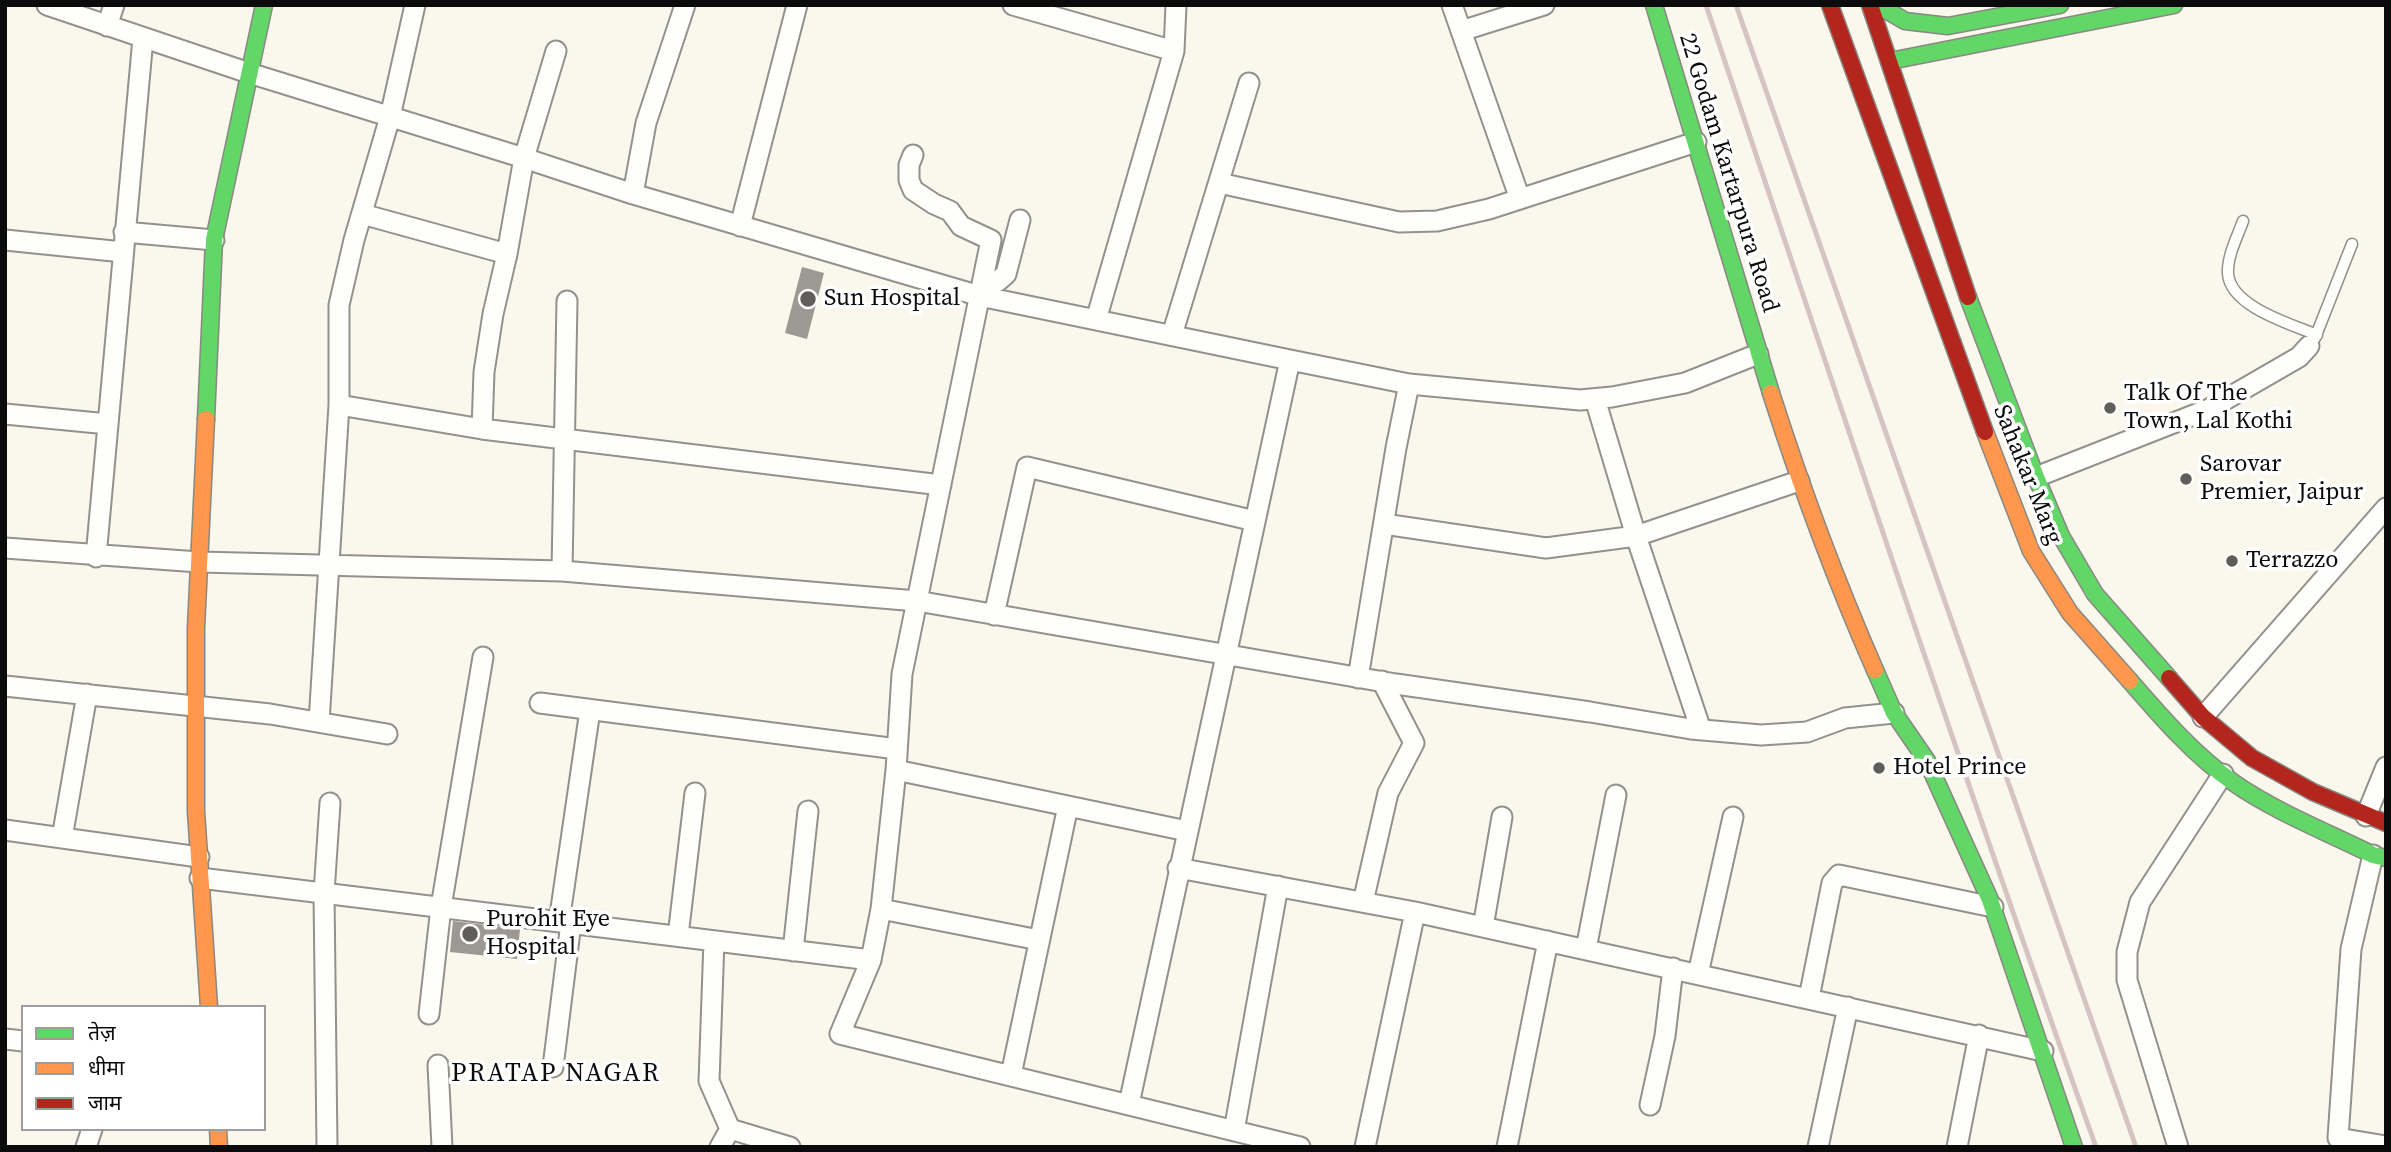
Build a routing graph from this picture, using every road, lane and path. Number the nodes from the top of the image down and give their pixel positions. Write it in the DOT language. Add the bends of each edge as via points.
graph roads {
  1 [pos="47,5"];
  2 [pos="114,5"];
  3 [pos="264,5"];
  4 [pos="415,5"];
  5 [pos="685,5"];
  6 [pos="797,5"];
  7 [pos="1013,5"];
  8 [pos="1176,5"];
  9 [pos="1452,5"];
  10 [pos="1544,5"];
  11 [pos="1654,5"];
  12 [pos="1830,5"];
  13 [pos="1870,5"];
  14 [pos="1878,5"];
  15 [pos="2060,5"];
  16 [pos="2174,5"];
  17 [pos="1043,10"];
  18 [pos="107,26"];
  19 [pos="1461,31"];
  20 [pos="143,38"];
  21 [pos="556,51"];
  22 [pos="1174,51"];
  23 [pos="1890,61"];
  24 [pos="249,73"];
  25 [pos="1250,83"];
  26 [pos="390,117"];
  27 [pos="1696,142"];
  28 [pos="913,155"];
  29 [pos="524,158"];
  30 [pos="1219,183"];
  31 [pos="633,194"];
  32 [pos="1520,199"];
  33 [pos="362,214"];
  34 [pos="1020,220"];
  35 [pos="2243,221"];
  36 [pos="740,226"];
  37 [pos="124,232"];
  38 [pos="5,240"];
  39 [pos="214,240"];
  40 [pos="2352,244"];
  41 [pos="123,252"];
  42 [pos="507,254"];
  43 [pos="981,289"];
  44 [pos="567,301"];
  45 [pos="1096,320"];
  46 [pos="1172,335"];
  47 [pos="2313,340"];
  48 [pos="1758,354"];
  49 [pos="1290,360"];
  50 [pos="1409,384"];
  51 [pos="1595,399"];
  52 [pos="339,405"];
  53 [pos="5,414"];
  54 [pos="108,424"];
  55 [pos="482,429"];
  56 [pos="563,437"];
  57 [pos="2036,477"];
  58 [pos="1799,481"];
  59 [pos="941,485"];
  60 [pos="2386,508"];
  61 [pos="1255,521"];
  62 [pos="1384,524"];
  63 [pos="1636,536"];
  64 [pos="5,548"];
  65 [pos="96,556"];
  66 [pos="199,562"];
  67 [pos="328,565"];
  68 [pos="562,571"];
  69 [pos="917,601"];
  70 [pos="994,615"];
  71 [pos="1226,656"];
  72 [pos="483,657"];
  73 [pos="1359,678"];
  74 [pos="1382,681"];
  75 [pos="5,687"];
  76 [pos="87,694"];
  77 [pos="540,703"];
  78 [pos="196,705"];
  79 [pos="590,710"];
  80 [pos="1894,713"];
  81 [pos="2203,717"];
  82 [pos="319,722"];
  83 [pos="1701,730"];
  84 [pos="387,734"];
  85 [pos="897,749"];
  86 [pos="2386,768"];
  87 [pos="896,770"];
  88 [pos="2222,774"];
  89 [pos="2314,792"];
  90 [pos="695,793"];
  91 [pos="1616,795"];
  92 [pos="330,803"];
  93 [pos="1068,806"];
  94 [pos="808,811"];
  95 [pos="1503,817"];
  96 [pos="1732,817"];
  97 [pos="2366,817"];
  98 [pos="2299,819"];
  99 [pos="2386,823"];
  100 [pos="5,830"];
  101 [pos="1187,831"];
  102 [pos="62,838"];
  103 [pos="2379,856"];
  104 [pos="199,857"];
  105 [pos="1178,868"];
  106 [pos="200,878"];
  107 [pos="1278,886"];
  108 [pos="324,893"];
  109 [pos="1363,902"];
  110 [pos="442,907"];
  111 [pos="1993,907"];
  112 [pos="881,909"];
  113 [pos="1415,912"];
  114 [pos="565,922"];
  115 [pos="1483,927"];
  116 [pos="678,936"];
  117 [pos="1038,940"];
  118 [pos="714,941"];
  119 [pos="1548,941"];
  120 [pos="1586,949"];
  121 [pos="793,951"];
  122 [pos="871,960"];
  123 [pos="1673,968"];
  124 [pos="1698,974"];
  125 [pos="1809,998"];
  126 [pos="209,1005"];
  127 [pos="1848,1007"];
  128 [pos="429,1014"];
  129 [pos="1979,1035"];
  130 [pos="2043,1051"];
  131 [pos="438,1065"];
  132 [pos="553,1067"];
  133 [pos="1011,1075"];
  134 [pos="1129,1104"];
  135 [pos="1650,1105"];
  136 [pos="1234,1130"];
  137 [pos="725,1138"];
  138 [pos="2386,1146"];
  139 [pos="327,1147"];
  140 [pos="442,1147"];
  141 [pos="790,1147"];
  142 [pos="1300,1147"];
  143 [pos="1365,1147"];
  144 [pos="1507,1147"];
  145 [pos="1818,1147"];
  146 [pos="1958,1147"];
  147 [pos="2074,1147"];
  148 [pos="2178,1147"];
  1 -- 18 [label="street"];
  2 -- 18 [label="street"];
  3 -- 24 [label="street"];
  4 -- 26 [label="street"];
  5 -- 31 [label="street" via="646,124"];
  6 -- 36 [label="street"];
  7 -- 17 [label="street"];
  8 -- 22 [label="street"];
  9 -- 19 [label="street"];
  10 -- 19 [label="street"];
  11 -- 27 [label="street, 22 Godam Kartarpura Road"];
  12 -- 88 [label="street, Sahakar Marg" via="2031,551 2070,613 2180,738"];
  13 -- 23 [label="street, Sahakar Marg"];
  14 -- 15 [label="street" via="1905,21 1948,26"];
  16 -- 23 [label="street"];
  17 -- 22 [label="street"];
  18 -- 20 [label="street"];
  19 -- 32 [label="street"];
  20 -- 24 [label="street"];
  20 -- 37 [label="street"];
  21 -- 29 [label="street"];
  22 -- 45 [label="street"];
  23 -- 57 [label="street, Sahakar Marg" via="1964,287"];
  24 -- 26 [label="street"];
  24 -- 39 [label="street"];
  25 -- 30 [label="street"];
  26 -- 29 [label="street"];
  26 -- 33 [label="street"];
  27 -- 32 [label="street"];
  27 -- 48 [label="street, 22 Godam Kartarpura Road"];
  28 -- 43 [label="street" via="909,180 913,190 950,211 961,226 991,240"];
  29 -- 31 [label="street"];
  29 -- 42 [label="street"];
  30 -- 32 [label="street" via="1399,222 1437,221"];
  30 -- 46 [label="street"];
  31 -- 36 [label="street"];
  33 -- 42 [label="street"];
  33 -- 52 [label="street" via="339,305"];
  34 -- 43 [label="street" via="1006,274"];
  35 -- 47 [label="lane" via="2229,260 2228,277 2234,289 2246,302"];
  36 -- 43 [label="street"];
  37 -- 39 [label="street"];
  37 -- 41 [label="street"];
  38 -- 41 [label="street"];
  39 -- 66 [label="street"];
  40 -- 47 [label="lane"];
  41 -- 54 [label="street"];
  42 -- 55 [label="street" via="484,372"];
  43 -- 45 [label="street"];
  43 -- 59 [label="street"];
  44 -- 56 [label="street"];
  45 -- 46 [label="street"];
  46 -- 49 [label="street"];
  47 -- 57 [label="street" via="2299,357 2209,410"];
  48 -- 51 [label="street" via="1685,383"];
  48 -- 58 [label="street, 22 Godam Kartarpura Road"];
  49 -- 50 [label="street"];
  49 -- 61 [label="street"];
  50 -- 51 [label="street"];
  50 -- 62 [label="street"];
  51 -- 63 [label="street"];
  52 -- 55 [label="street"];
  52 -- 67 [label="street"];
  53 -- 54 [label="street"];
  54 -- 65 [label="street"];
  55 -- 56 [label="street"];
  56 -- 59 [label="street"];
  56 -- 68 [label="street"];
  57 -- 81 [label="street, Sahakar Marg" via="2061,536 2095,594"];
  58 -- 63 [label="street"];
  58 -- 80 [label="street, 22 Godam Kartarpura Road"];
  59 -- 69 [label="street"];
  60 -- 81 [label="street"];
  61 -- 70 [label="street" via="1027,467"];
  61 -- 71 [label="street"];
  62 -- 63 [label="street" via="1546,548"];
  62 -- 73 [label="street"];
  63 -- 83 [label="street"];
  64 -- 65 [label="street"];
  65 -- 66 [label="street"];
  66 -- 67 [label="street"];
  66 -- 78 [label="street"];
  67 -- 68 [label="street"];
  67 -- 82 [label="street"];
  68 -- 69 [label="street"];
  69 -- 70 [label="street"];
  69 -- 85 [label="street" via="902,674"];
  70 -- 71 [label="street"];
  71 -- 73 [label="street"];
  71 -- 101 [label="street"];
  72 -- 110 [label="street"];
  73 -- 74 [label="street"];
  74 -- 83 [label="street"];
  74 -- 109 [label="street" via="1414,743 1388,793"];
  75 -- 76 [label="street"];
  76 -- 78 [label="street"];
  76 -- 102 [label="street"];
  77 -- 79 [label="street"];
  78 -- 82 [label="street"];
  78 -- 104 [label="street"];
  79 -- 85 [label="street"];
  79 -- 114 [label="street"];
  80 -- 83 [label="street" via="1845,718 1807,732 1762,735"];
  80 -- 111 [label="street, 22 Godam Kartarpura Road" via="1927,761"];
  81 -- 89 [label="street, Sahakar Marg" via="2252,758"];
  82 -- 84 [label="street"];
  85 -- 87 [label="street"];
  86 -- 97 [label="street"];
  87 -- 93 [label="street"];
  87 -- 112 [label="street"];
  88 -- 98 [label="street, Sahakar Marg"];
  88 -- 148 [label="street" via="2140,902 2127,952 2127,980"];
  89 -- 97 [label="street, Sahakar Marg"];
  89 -- 98 [label="street"];
  90 -- 116 [label="street"];
  91 -- 120 [label="street"];
  92 -- 108 [label="street"];
  93 -- 101 [label="street"];
  93 -- 117 [label="street"];
  94 -- 121 [label="street"];
  95 -- 115 [label="street"];
  96 -- 124 [label="street"];
  97 -- 99 [label="street, Sahakar Marg"];
  98 -- 103 [label="street, Sahakar Marg"];
  100 -- 102 [label="street"];
  101 -- 105 [label="street"];
  102 -- 104 [label="street"];
  103 -- 138 [label="street" via="2351,949 2338,1138"];
  104 -- 106 [label="street"];
  105 -- 107 [label="street"];
  105 -- 134 [label="street"];
  106 -- 108 [label="street"];
  106 -- 126 [label="street"];
  107 -- 109 [label="street"];
  107 -- 136 [label="street"];
  108 -- 110 [label="street"];
  108 -- 139 [label="street"];
  109 -- 113 [label="street"];
  110 -- 114 [label="street"];
  110 -- 128 [label="street"];
  111 -- 125 [label="street" via="1839,875 1832,883"];
  111 -- 130 [label="street, 22 Godam Kartarpura Road"];
  112 -- 117 [label="street"];
  112 -- 122 [label="street"];
  113 -- 115 [label="street"];
  113 -- 143 [label="street"];
  114 -- 116 [label="street"];
  114 -- 132 [label="street"];
  115 -- 119 [label="street"];
  116 -- 118 [label="street"];
  117 -- 133 [label="street"];
  118 -- 121 [label="street"];
  118 -- 137 [label="street" via="709,1081"];
  119 -- 120 [label="street"];
  119 -- 144 [label="street"];
  120 -- 123 [label="street"];
  121 -- 122 [label="street"];
  122 -- 133 [label="street" via="840,1034"];
  123 -- 124 [label="street"];
  123 -- 135 [label="street"];
  124 -- 125 [label="street"];
  125 -- 127 [label="street"];
  127 -- 129 [label="street"];
  127 -- 145 [label="street"];
  129 -- 130 [label="street"];
  129 -- 146 [label="street"];
  130 -- 147 [label="street, 22 Godam Kartarpura Road"];
  131 -- 140 [label="street"];
  133 -- 134 [label="street"];
  134 -- 136 [label="street"];
  136 -- 142 [label="street"];
  137 -- 141 [label="street"];
}
